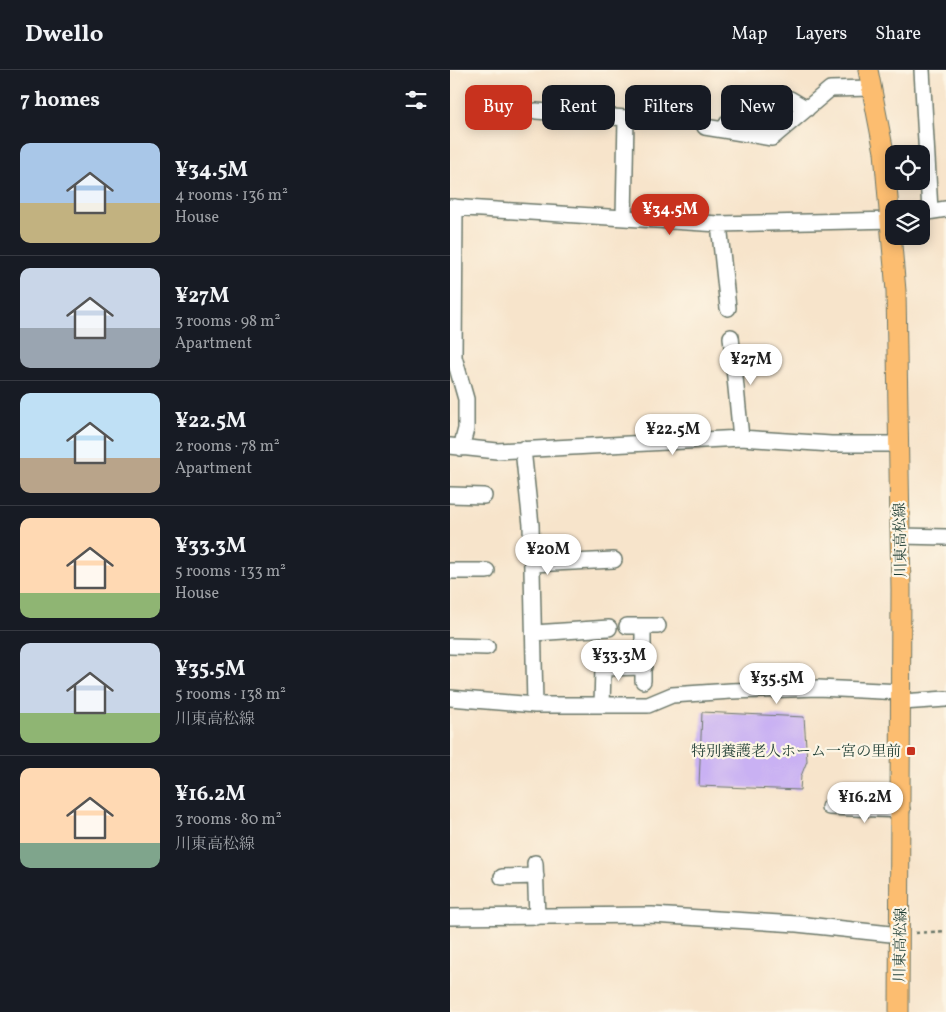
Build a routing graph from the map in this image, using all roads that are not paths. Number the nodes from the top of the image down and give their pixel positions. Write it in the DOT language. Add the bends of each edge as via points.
graph roads {
  1 [pos="922,70"];
  2 [pos="870,79"];
  3 [pos="793,101"];
  4 [pos="807,109"];
  5 [pos="536,111"];
  6 [pos="793,121"];
  7 [pos="722,130"];
  8 [pos="782,130"];
  9 [pos="890,200"];
  10 [pos="926,200"];
  11 [pos="453,207"];
  12 [pos="946,209"];
  13 [pos="930,211"];
  14 [pos="624,218"];
  15 [pos="885,220"];
  16 [pos="719,224"];
  17 [pos="893,245"];
  18 [pos="728,308"];
  19 [pos="730,338"];
  20 [pos="456,382"];
  21 [pos="741,438"];
  22 [pos="898,444"];
  23 [pos="456,447"];
  24 [pos="523,449"];
  25 [pos="450,495"];
  26 [pos="484,496"];
  27 [pos="900,536"];
  28 [pos="946,537"];
  29 [pos="614,560"];
  30 [pos="532,564"];
  31 [pos="450,571"];
  32 [pos="487,571"];
  33 [pos="627,626"];
  34 [pos="609,628"];
  35 [pos="534,633"];
  36 [pos="450,646"];
  37 [pos="487,647"];
  38 [pos="902,697"];
  39 [pos="450,698"];
  40 [pos="946,699"];
  41 [pos="535,705"];
  42 [pos="602,705"];
  43 [pos="829,807"];
  44 [pos="902,810"];
  45 [pos="502,876"];
  46 [pos="450,917"];
  47 [pos="536,917"];
  48 [pos="900,935"];
  49 [pos="899,1012"];
  1 -- 10 [label="street"];
  2 -- 4 [label="street" via="830,90"];
  2 -- 9 [label="main road, 川東高松線"];
  3 -- 4 [label="street"];
  4 -- 6 [label="street"];
  5 -- 14 [label="street" via="626,118"];
  7 -- 8 [label="street" via="772,138"];
  11 -- 14 [label="street"];
  11 -- 20 [label="street"];
  12 -- 13 [label="street"];
  14 -- 16 [label="street"];
  15 -- 16 [label="street"];
  16 -- 18 [label="street"];
  17 -- 22 [label="main road, 川東高松線"];
  19 -- 21 [label="street"];
  20 -- 23 [label="street" via="466,399 466,429"];
  21 -- 22 [label="street" via="831,444"];
  21 -- 24 [label="street"];
  22 -- 27 [label="main road, 川東高松線"];
  23 -- 24 [label="street" via="497,451"];
  24 -- 30 [label="street"];
  25 -- 26 [label="street"];
  27 -- 28 [label="street"];
  27 -- 38 [label="main road, 川東高松線"];
  29 -- 30 [label="street"];
  30 -- 35 [label="street"];
  31 -- 32 [label="street"];
  33 -- 42 [label="street" via="651,626 643,674 603,668"];
  34 -- 35 [label="street"];
  35 -- 41 [label="street"];
  36 -- 37 [label="street"];
  38 -- 40 [label="street"];
  38 -- 42 [label="street" via="818,688 672,695 648,705"];
  38 -- 44 [label="main road, 川東高松線"];
  39 -- 41 [label="street"];
  41 -- 42 [label="street"];
  43 -- 44 [label="street"];
  44 -- 48 [label="main road, 川東高松線"];
  45 -- 47 [label="street" via="535,870"];
  46 -- 47 [label="street"];
  47 -- 48 [label="street" via="652,915 797,924"];
  48 -- 49 [label="main road, 川東高松線"];
}
